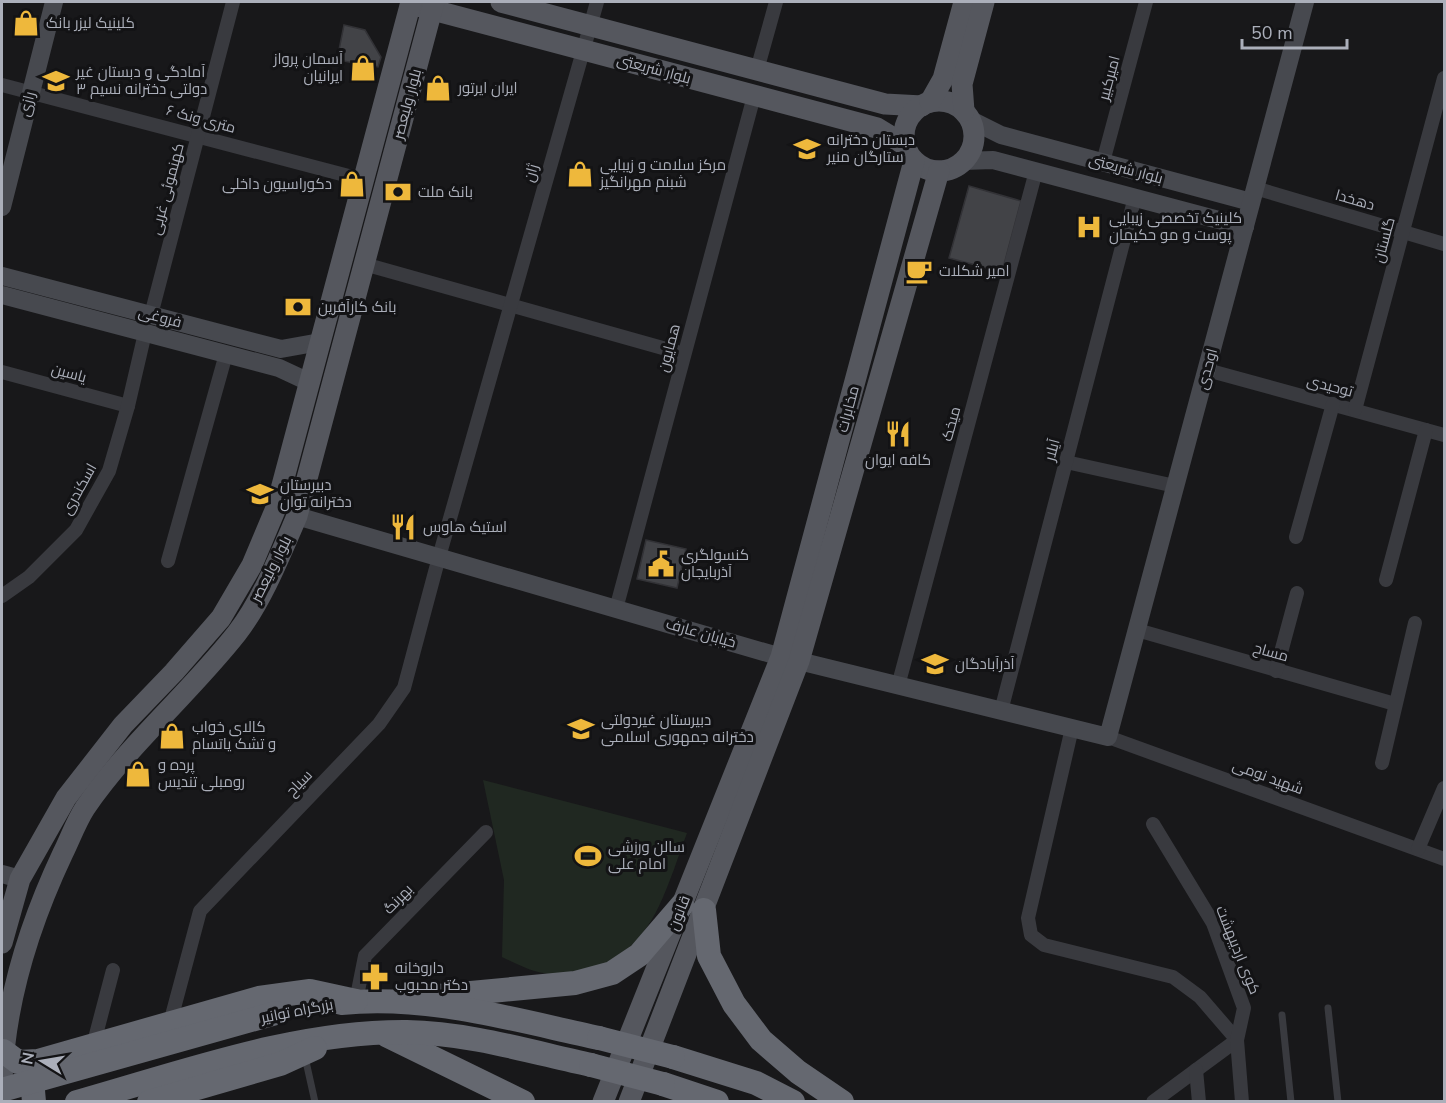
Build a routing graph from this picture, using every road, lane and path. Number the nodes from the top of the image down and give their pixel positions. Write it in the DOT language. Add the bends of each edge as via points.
graph roads {
  1 [pos="54,2"];
  2 [pos="232,2"];
  3 [pos="407,2"];
  4 [pos="501,2"];
  5 [pos="597,2"];
  6 [pos="776,2"];
  7 [pos="964,2"];
  8 [pos="984,2"];
  9 [pos="1146,2"];
  10 [pos="1305,2"];
  11 [pos="433,6"];
  12 [pos="590,25"];
  13 [pos="583,50"];
  14 [pos="757,70"];
  15 [pos="1444,78"];
  16 [pos="2,85"];
  17 [pos="30,92"];
  18 [pos="754,96"];
  19 [pos="926,104"];
  20 [pos="966,115"];
  21 [pos="198,135"];
  22 [pos="910,153"];
  23 [pos="963,161"];
  24 [pos="1103,162"];
  25 [pos="939,171"];
  26 [pos="1036,171"];
  27 [pos="364,180"];
  28 [pos="1253,195"];
  29 [pos="1135,197"];
  30 [pos="2,207"];
  31 [pos="353,218"];
  32 [pos="375,223"];
  33 [pos="1245,227"];
  34 [pos="1403,232"];
  35 [pos="1444,244"];
  36 [pos="364,264"];
  37 [pos="2,276"];
  38 [pos="2,295"];
  39 [pos="510,305"];
  40 [pos="150,315"];
  41 [pos="145,333"];
  42 [pos="320,342"];
  43 [pos="226,354"];
  44 [pos="684,354"];
  45 [pos="1207,370"];
  46 [pos="2,372"];
  47 [pos="309,382"];
  48 [pos="1333,404"];
  49 [pos="128,406"];
  50 [pos="1355,410"];
  51 [pos="1426,430"];
  52 [pos="1444,435"];
  53 [pos="1066,462"];
  54 [pos="1175,486"];
  55 [pos="297,516"];
  56 [pos="1296,537"];
  57 [pos="439,557"];
  58 [pos="168,561"];
  59 [pos="1386,580"];
  60 [pos="1297,592"];
  61 [pos="2,596"];
  62 [pos="616,609"];
  63 [pos="1415,623"];
  64 [pos="1137,630"];
  65 [pos="790,659"];
  66 [pos="1276,671"];
  67 [pos="898,686"];
  68 [pos="1395,704"];
  69 [pos="1001,711"];
  70 [pos="1072,728"];
  71 [pos="1108,737"];
  72 [pos="93,762"];
  73 [pos="1382,763"];
  74 [pos="112,774"];
  75 [pos="1444,788"];
  76 [pos="1154,824"];
  77 [pos="486,832"];
  78 [pos="1418,849"];
  79 [pos="1444,859"];
  80 [pos="9,886"];
  81 [pos="693,908"];
  82 [pos="2,943"];
  83 [pos="113,969"];
  84 [pos="391,1000"];
  85 [pos="356,1001"];
  86 [pos="1329,1008"];
  87 [pos="1282,1015"];
  88 [pos="170,1023"];
  89 [pos="383,1034"];
  90 [pos="338,1036"];
  91 [pos="1237,1040"];
  92 [pos="93,1046"];
  93 [pos="3,1051"];
  94 [pos="304,1053"];
  95 [pos="38,1061"];
  96 [pos="1196,1070"];
  97 [pos="2,1080"];
  98 [pos="2,1090"];
  99 [pos="160,1100"];
  100 [pos="34,1101"];
  101 [pos="77,1101"];
  102 [pos="315,1101"];
  103 [pos="523,1101"];
  104 [pos="603,1101"];
  105 [pos="629,1101"];
  106 [pos="717,1101"];
  107 [pos="793,1101"];
  108 [pos="842,1101"];
  109 [pos="1153,1101"];
  110 [pos="1199,1101"];
  111 [pos="1242,1101"];
  112 [pos="1291,1101"];
  113 [pos="1338,1101"];
  1 -- 17 [label="street, رازی"];
  2 -- 21 [label="street, کهنموئی غربی"];
  3 -- 11 [label="main road, بلوار شریعتى"];
  3 -- 27 [label="main road, بلوار ولیعصر"];
  4 -- 12 [label="main road, بلوار شریعتى"];
  5 -- 12 [label="street, ژان"];
  6 -- 14 [label="street"];
  7 -- 19 [label="main road" via="943,79"];
  8 -- 20 [label="main road" via="962,84"];
  9 -- 24 [label="street, امیرکبیر"];
  10 -- 28 [label="street, اوحدی"];
  11 -- 13 [label="main road, بلوار شریعتى"];
  11 -- 32 [label="main road, بلوار ولیعصر"];
  12 -- 13 [label="street, ژان"];
  12 -- 14 [label="main road, بلوار شریعتى"];
  13 -- 18 [label="main road, بلوار شریعتى"];
  13 -- 39 [label="street, ژان"];
  14 -- 19 [label="main road, بلوار شریعتى" via="885,104"];
  15 -- 34 [label="street, گلستان"];
  16 -- 17 [label="street, ۶ متری ونک"];
  17 -- 21 [label="street, ۶ متری ونک"];
  17 -- 30 [label="street, رازی"];
  18 -- 22 [label="main road, بلوار شریعتى" via="877,128"];
  18 -- 44 [label="street, همایون"];
  19 -- 20 [label="main road" via="948,102"];
  19 -- 22 [label="main road" via="909,118 904,136"];
  20 -- 23 [label="main road" via="973,127 973,145"];
  20 -- 24 [label="street, بلوار شریعتى" via="1001,135"];
  21 -- 27 [label="street, ۶ متری ونک"];
  21 -- 40 [label="street, کهنموئی غربی"];
  22 -- 25 [label="main road" via="930,170"];
  22 -- 65 [label="main road, مخابرات"];
  23 -- 25 [label="main road"];
  23 -- 26 [label="street, بلوار شریعتى" via="993,160"];
  24 -- 28 [label="street, بلوار شریعتى"];
  25 -- 65 [label="main road, مخابرات"];
  26 -- 29 [label="street, بلوار شریعتى"];
  26 -- 67 [label="street, میخک"];
  27 -- 31 [label="main road, بلوار ولیعصر"];
  28 -- 33 [label="street, اوحدی"];
  28 -- 34 [label="street, دهخدا"];
  29 -- 33 [label="street, بلوار شریعتى"];
  29 -- 53 [label="street, آیلار"];
  31 -- 32 [label="main road"];
  31 -- 42 [label="main road, بلوار ولیعصر"];
  32 -- 36 [label="main road, بلوار ولیعصر"];
  33 -- 45 [label="street, اوحدی"];
  34 -- 35 [label="street, دهخدا"];
  34 -- 50 [label="street, گلستان"];
  36 -- 39 [label="street"];
  36 -- 55 [label="main road, بلوار ولیعصر"];
  37 -- 40 [label="street, فروغى"];
  38 -- 41 [label="street, فروغى"];
  39 -- 44 [label="street"];
  39 -- 57 [label="street, ژان"];
  40 -- 42 [label="street, فروغى" via="281,349"];
  41 -- 43 [label="street, فروغى"];
  41 -- 49 [label="street, اسکندری"];
  42 -- 47 [label="main road, بلوار ولیعصر"];
  43 -- 47 [label="street, فروغى" via="279,368"];
  43 -- 58 [label="street"];
  44 -- 62 [label="street, همایون"];
  45 -- 48 [label="street, توحیدی"];
  45 -- 54 [label="street, اوحدی"];
  46 -- 49 [label="street, یاسین"];
  47 -- 72 [label="main road, بلوار ولیعصر" via="276,508 252,565 220,618"];
  48 -- 50 [label="street, توحیدی"];
  48 -- 56 [label="street"];
  49 -- 61 [label="street, اسکندری" via="109,471 76,530 29,577"];
  50 -- 51 [label="street, توحیدی"];
  51 -- 52 [label="street, توحیدی"];
  51 -- 59 [label="street"];
  53 -- 54 [label="street"];
  53 -- 69 [label="street, آیلار"];
  54 -- 64 [label="street, اوحدی"];
  55 -- 57 [label="street, خیابان عارف"];
  55 -- 74 [label="main road, بلوار ولیعصر" via="271,575 238,631"];
  57 -- 62 [label="street, خیابان عارف"];
  57 -- 88 [label="street, سیاح" via="404,688 379,724 200,911"];
  60 -- 66 [label="street"];
  62 -- 65 [label="street, خیابان عارف"];
  63 -- 68 [label="street"];
  64 -- 66 [label="street, مساح"];
  64 -- 71 [label="street, اوحدی"];
  65 -- 67 [label="street, خیابان عارف"];
  65 -- 81 [label="main road, قانون"];
  66 -- 68 [label="street, مساح"];
  67 -- 69 [label="street, خیابان عارف"];
  68 -- 73 [label="street"];
  69 -- 70 [label="street, خیابان عارف"];
  70 -- 71 [label="street, خیابان عارف"];
  70 -- 91 [label="street" via="1028,918 1031,935 1044,945 1173,977 1200,997"];
  71 -- 78 [label="street, شهید نومی"];
  72 -- 74 [label="main road"];
  72 -- 80 [label="main road, بلوار ولیعصر"];
  74 -- 93 [label="main road, بلوار ولیعصر" via="84,810 40,904 15,978"];
  75 -- 78 [label="street"];
  76 -- 91 [label="street, کوی اردیبهشت" via="1213,923 1244,1008"];
  77 -- 85 [label="street, بهرنگ" via="365,956"];
  78 -- 79 [label="street, شهید نومی"];
  80 -- 82 [label="main road, بلوار ولیعصر"];
  81 -- 84 [label="highway" via="612,973 575,983"];
  81 -- 104 [label="main road, قانون" via="651,988"];
  81 -- 105 [label="main road, قانون"];
  81 -- 108 [label="highway" via="709,957 734,1004 760,1040"];
  83 -- 92 [label="street"];
  84 -- 85 [label="highway, بزرگراه توانیر"];
  84 -- 107 [label="highway, بزرگراه توانیر, bridge" via="457,1007 599,1038 756,1083"];
  85 -- 88 [label="highway" via="310,991 259,998"];
  85 -- 98 [label="highway, بزرگراه توانیر, bridge" via="276,1013"];
  86 -- 113 [label="lane"];
  87 -- 112 [label="lane"];
  88 -- 92 [label="highway"];
  89 -- 90 [label="highway, بزرگراه توانیر"];
  89 -- 103 [label="highway"];
  89 -- 106 [label="highway, بزرگراه توانیر, bridge" via="467,1037 591,1065"];
  90 -- 94 [label="highway"];
  90 -- 101 [label="highway, بزرگراه توانیر" via="279,1045"];
  91 -- 96 [label="street"];
  91 -- 111 [label="street, کوی اردیبهشت"];
  92 -- 95 [label="highway"];
  93 -- 95 [label="highway" via="18,1062"];
  93 -- 97 [label="main road, بلوار ولیعصر"];
  94 -- 99 [label="highway" via="280,1064"];
  94 -- 102 [label="lane"];
  95 -- 100 [label="highway" via="32,1079"];
  96 -- 109 [label="street"];
  96 -- 110 [label="street"];
}
